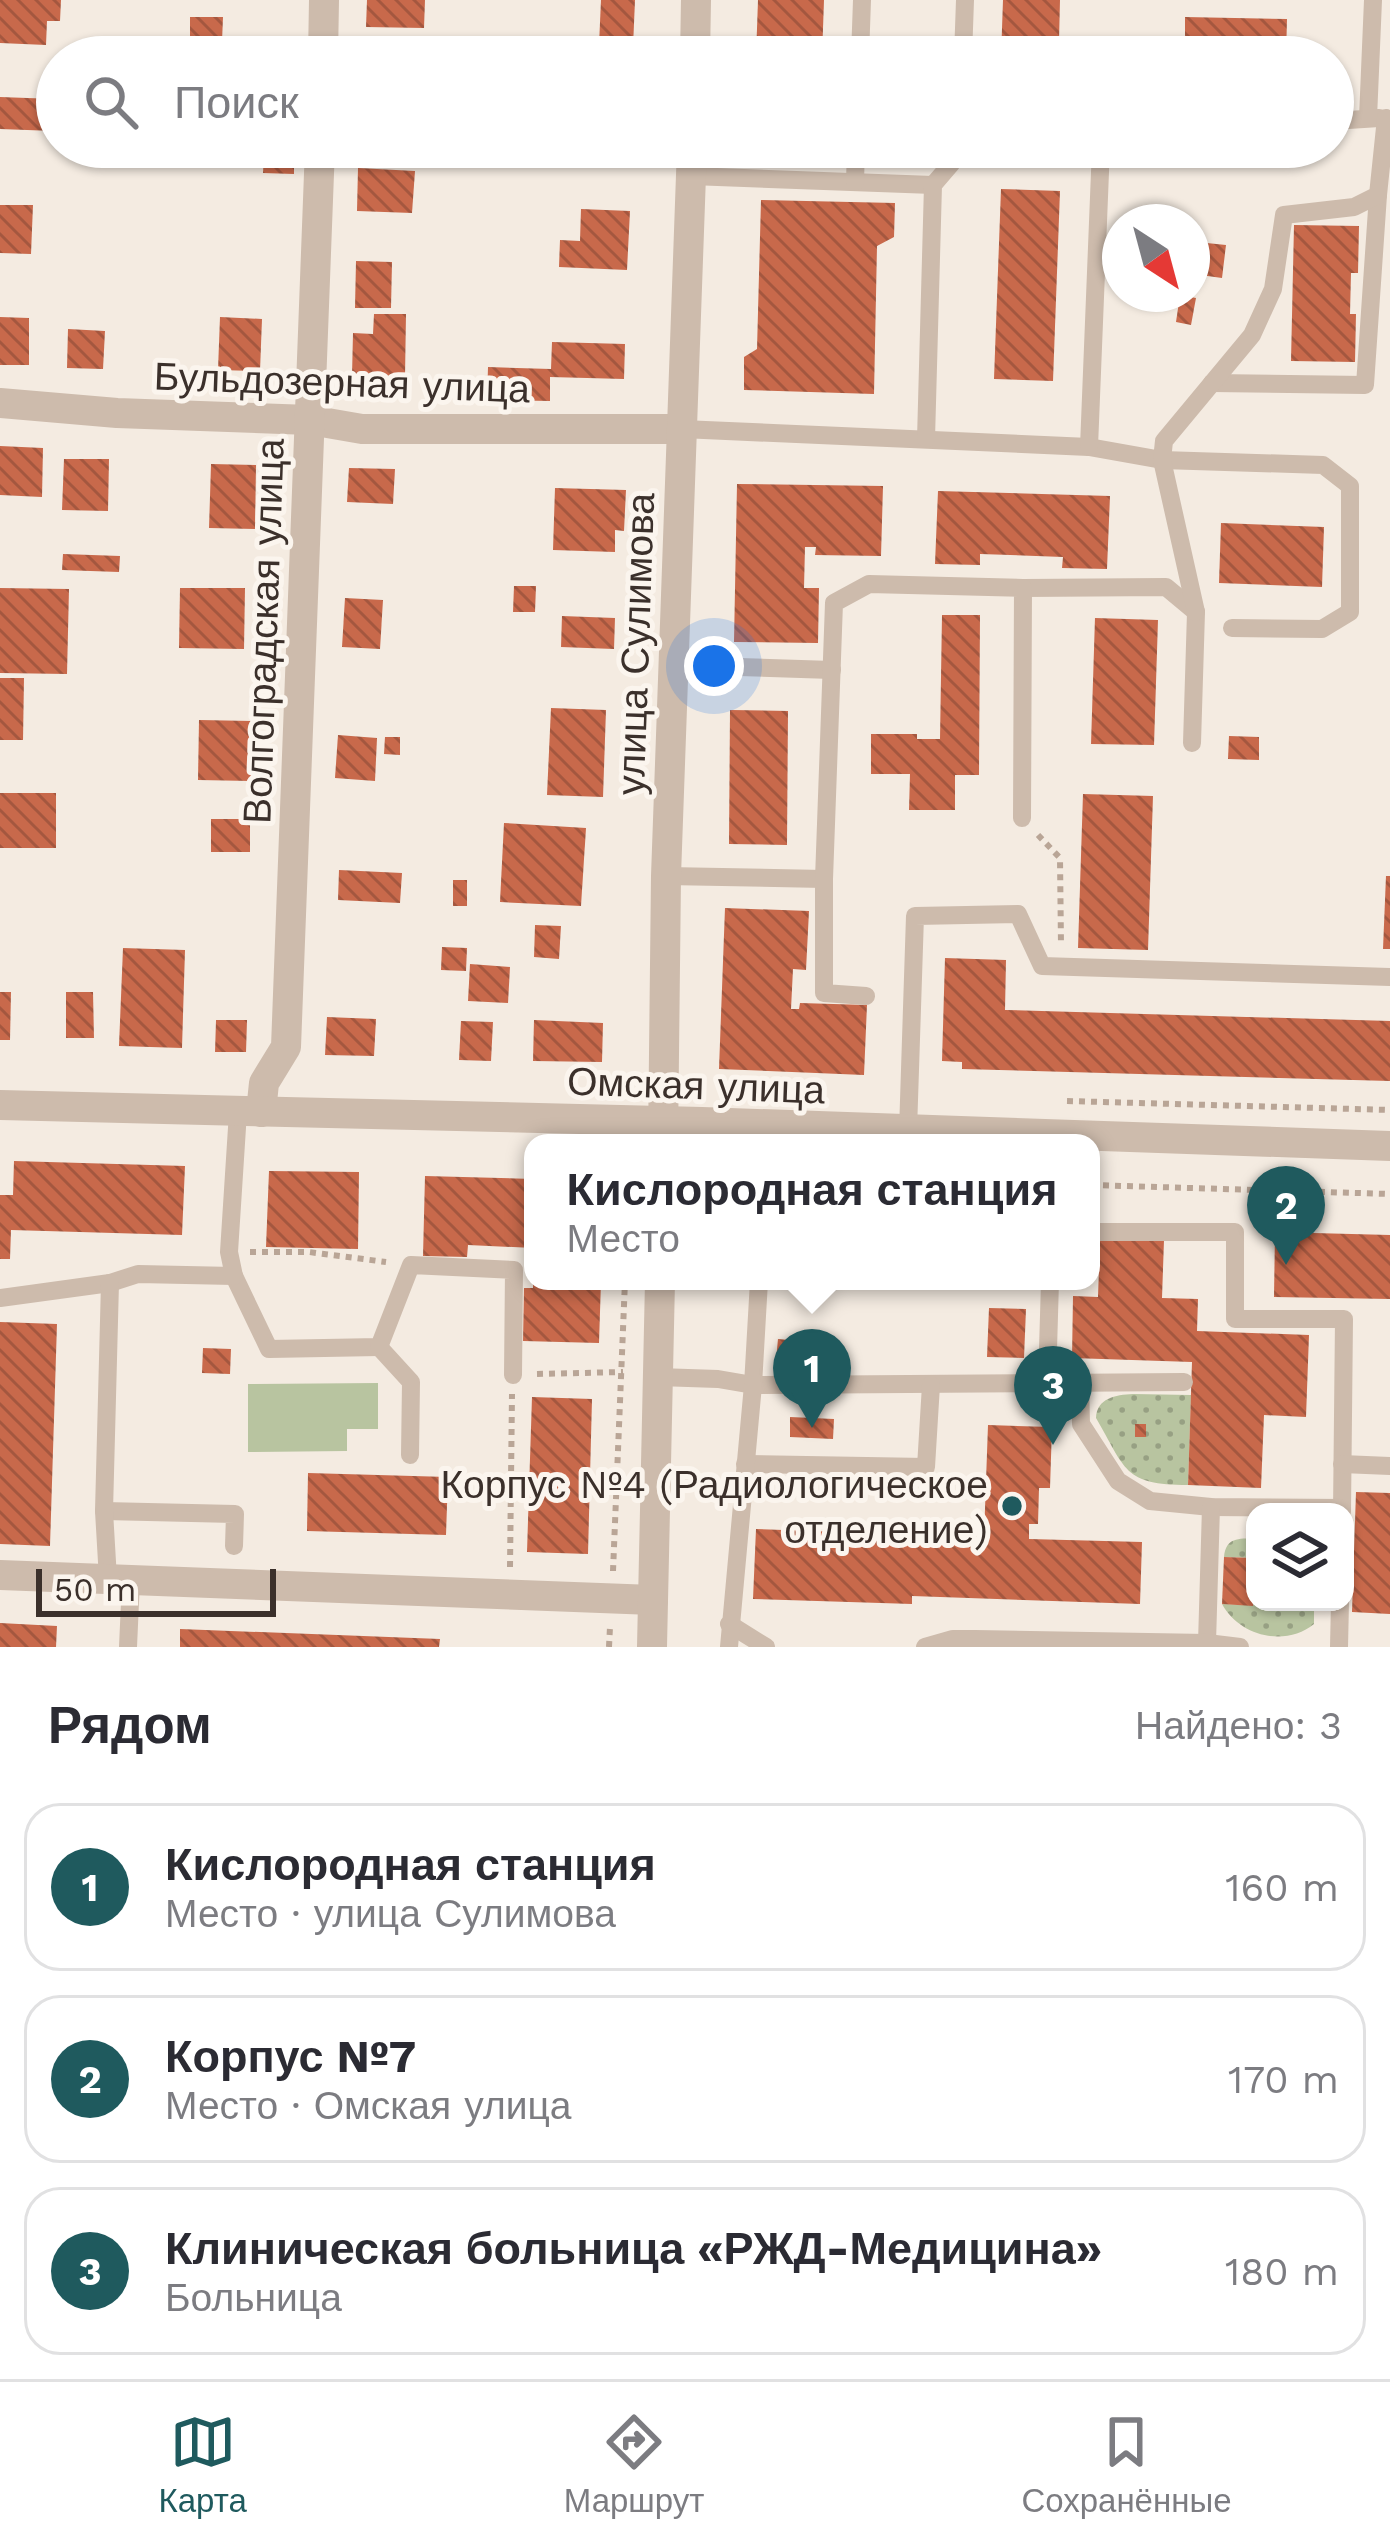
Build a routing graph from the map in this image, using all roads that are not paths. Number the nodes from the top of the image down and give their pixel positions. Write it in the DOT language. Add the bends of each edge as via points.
graph roads {
  1 [pos="324,0"];
  2 [pos="696,0"];
  3 [pos="862,0"];
  4 [pos="965,0"];
  5 [pos="1373,0"];
  6 [pos="323,36"];
  7 [pos="695,36"];
  8 [pos="861,36"];
  9 [pos="964,36"];
  10 [pos="1381,118"];
  11 [pos="319,168"];
  12 [pos="692,168"];
  13 [pos="746,168"];
  14 [pos="855,168"];
  15 [pos="948,168"];
  16 [pos="1100,168"];
  17 [pos="855,182"];
  18 [pos="933,185"];
  19 [pos="1378,194"];
  20 [pos="1212,383"];
  21 [pos="0,404"];
  22 [pos="310,420"];
  23 [pos="682,430"];
  24 [pos="926,440"];
  25 [pos="1089,447"];
  26 [pos="1162,460"];
  27 [pos="1023,588"];
  28 [pos="1196,612"];
  29 [pos="1232,628"];
  30 [pos="673,665"];
  31 [pos="832,670"];
  32 [pos="1192,742"];
  33 [pos="1022,818"];
  34 [pos="666,876"];
  35 [pos="824,879"];
  36 [pos="1390,977"];
  37 [pos="866,996"];
  38 [pos="0,1105"];
  39 [pos="250,1112"];
  40 [pos="908,1131"];
  41 [pos="663,1132"];
  42 [pos="1004,1134"];
  43 [pos="1100,1137"];
  44 [pos="1390,1146"];
  45 [pos="1100,1232"];
  46 [pos="234,1276"];
  47 [pos="110,1283"];
  48 [pos="660,1290"];
  49 [pos="758,1290"];
  50 [pos="1049,1290"];
  51 [pos="0,1298"];
  52 [pos="379,1347"];
  53 [pos="512,1375"];
  54 [pos="658,1377"];
  55 [pos="1080,1382"];
  56 [pos="1184,1382"];
  57 [pos="931,1384"];
  58 [pos="1047,1384"];
  59 [pos="753,1385"];
  60 [pos="410,1455"];
  61 [pos="745,1464"];
  62 [pos="1342,1464"];
  63 [pos="1390,1466"];
  64 [pos="1342,1503"];
  65 [pos="1211,1507"];
  66 [pos="1246,1508"];
  67 [pos="104,1511"];
  68 [pos="234,1546"];
  69 [pos="0,1575"];
  70 [pos="119,1580"];
  71 [pos="653,1600"];
  72 [pos="1340,1611"];
  73 [pos="729,1624"];
  74 [pos="953,1643"];
  75 [pos="1208,1643"];
  76 [pos="128,1647"];
  77 [pos="652,1647"];
  78 [pos="729,1647"];
  79 [pos="766,1647"];
  80 [pos="925,1647"];
  81 [pos="1240,1647"];
  82 [pos="1340,1647"];
  1 -- 6 [label="street"];
  2 -- 7 [label="street"];
  3 -- 8 [label="lane"];
  4 -- 9 [label="lane"];
  5 -- 10 [label="lane"];
  10 -- 19 [label="lane"];
  11 -- 22 [label="street, Волгоградская улица"];
  12 -- 23 [label="street, улица Сулимова"];
  13 -- 17 [label="lane"];
  14 -- 17 [label="lane"];
  15 -- 18 [label="lane"];
  16 -- 25 [label="lane"];
  17 -- 18 [label="lane"];
  18 -- 24 [label="lane"];
  19 -- 20 [label="lane" via="1354,207 1284,215 1273,289 1252,335"];
  19 -- 20 [label="lane" via="1365,386"];
  20 -- 26 [label="lane" via="1164,441"];
  21 -- 22 [label="street, Бульдозерная улица"];
  22 -- 23 [label="street, Бульдозерная улица" via="362,429"];
  22 -- 39 [label="street, Волгоградская улица" via="286,1047"];
  23 -- 24 [label="lane"];
  23 -- 30 [label="street, улица Сулимова"];
  24 -- 25 [label="lane"];
  25 -- 26 [label="lane"];
  26 -- 28 [label="lane"];
  26 -- 29 [label="lane" via="1323,465 1350,486 1350,612 1322,629"];
  27 -- 28 [label="lane" via="1166,587"];
  27 -- 31 [label="lane" via="869,584 834,603"];
  27 -- 33 [label="lane"];
  28 -- 32 [label="lane"];
  30 -- 31 [label="lane"];
  30 -- 34 [label="street, улица Сулимова"];
  31 -- 35 [label="lane"];
  34 -- 35 [label="lane"];
  34 -- 41 [label="street, улица Сулимова"];
  35 -- 37 [label="lane" via="824,993"];
  36 -- 40 [label="lane" via="1042,966 1018,914 916,916"];
  38 -- 39 [label="street, Омская улица"];
  39 -- 41 [label="street, Омская улица"];
  39 -- 46 [label="lane" via="229,1252"];
  40 -- 41 [label="street, Омская улица"];
  40 -- 42 [label="street, Омская улица"];
  43 -- 44 [label="street, Омская улица"];
  45 -- 62 [label="lane" via="1235,1232 1235,1319 1344,1318"];
  46 -- 47 [label="lane" via="139,1274"];
  46 -- 52 [label="lane" via="269,1349"];
  47 -- 51 [label="lane"];
  47 -- 67 [label="lane"];
  48 -- 54 [label="street"];
  49 -- 59 [label="lane"];
  50 -- 58 [label="lane"];
  52 -- 53 [label="lane" via="410,1265 514,1270"];
  52 -- 60 [label="lane" via="411,1382"];
  54 -- 59 [label="lane"];
  54 -- 71 [label="street"];
  55 -- 56 [label="lane"];
  55 -- 58 [label="lane"];
  55 -- 65 [label="lane" via="1081,1424 1118,1481 1150,1502"];
  57 -- 58 [label="lane"];
  57 -- 59 [label="lane"];
  57 -- 61 [label="lane" via="926,1467"];
  59 -- 61 [label="lane"];
  61 -- 73 [label="lane"];
  62 -- 63 [label="lane"];
  62 -- 64 [label="lane"];
  65 -- 66 [label="lane"];
  65 -- 75 [label="lane"];
  67 -- 68 [label="lane" via="236,1514"];
  67 -- 70 [label="lane"];
  69 -- 70 [label="street"];
  70 -- 71 [label="street"];
  70 -- 76 [label="lane"];
  71 -- 77 [label="street"];
  72 -- 82 [label="lane"];
  73 -- 78 [label="lane"];
  73 -- 79 [label="lane"];
  74 -- 75 [label="lane"];
  74 -- 80 [label="lane"];
  75 -- 81 [label="lane"];
}
